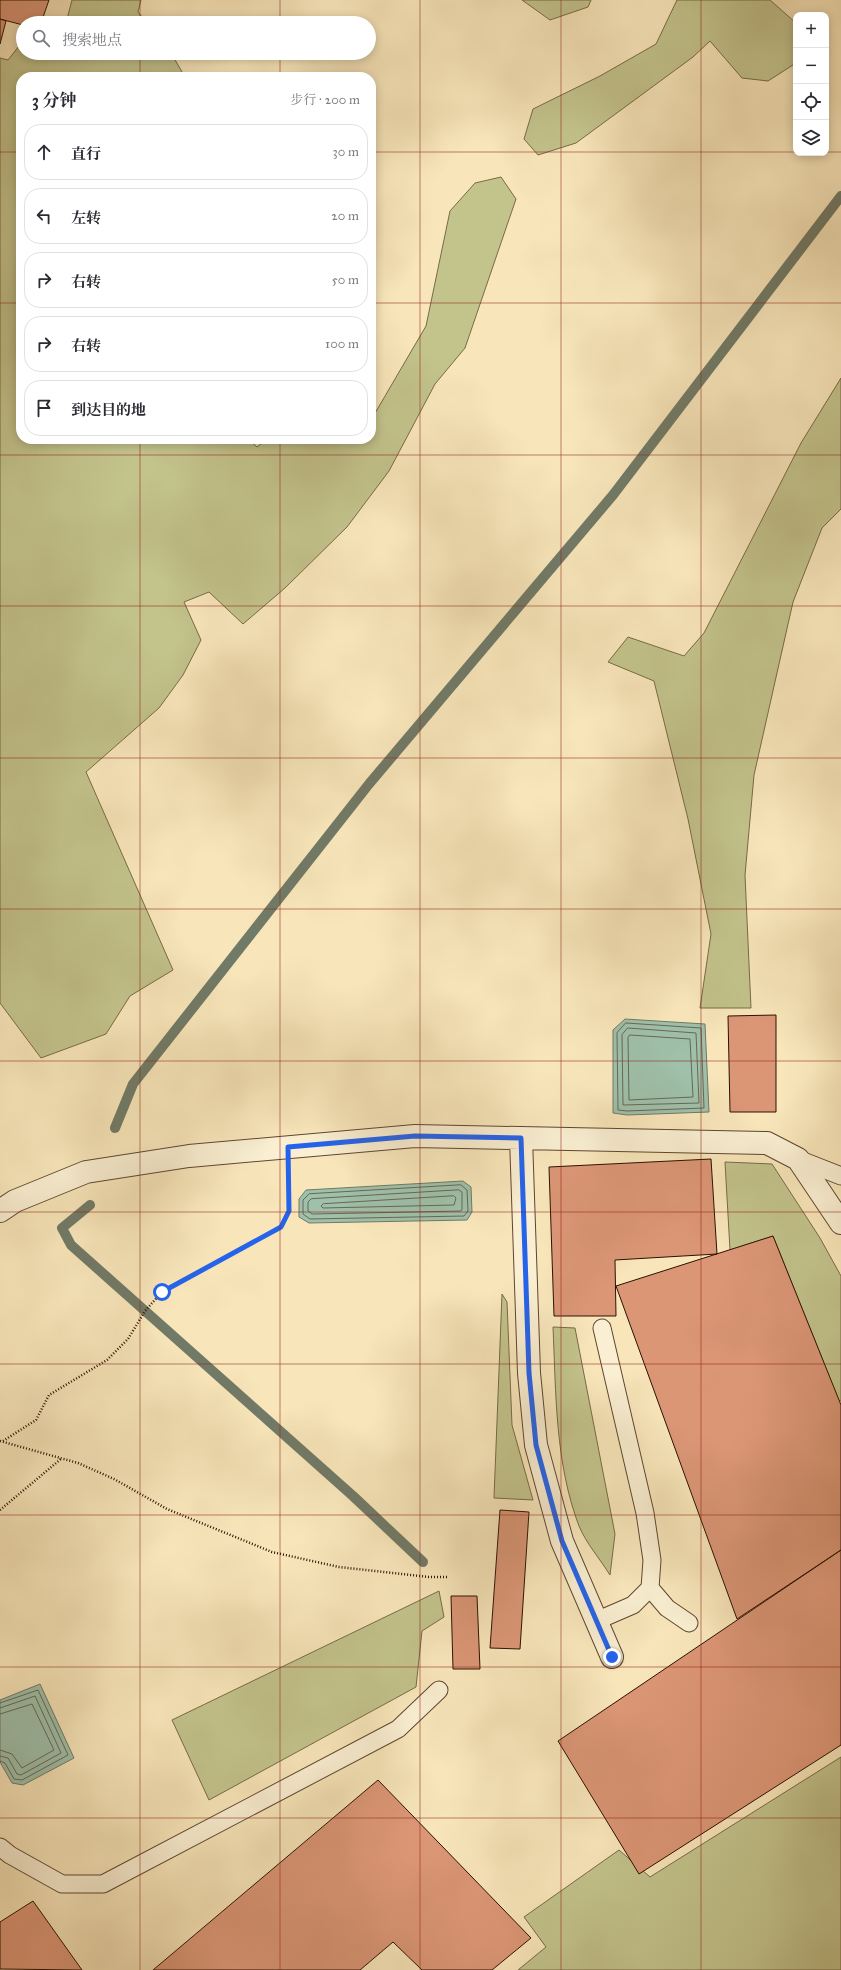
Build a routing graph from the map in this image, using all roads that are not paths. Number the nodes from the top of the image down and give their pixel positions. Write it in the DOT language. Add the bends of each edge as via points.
graph roads {
  1 [pos="521,1138"];
  2 [pos="798,1159"];
  3 [pos="841,1176"];
  4 [pos="0,1211"];
  5 [pos="841,1223"];
  6 [pos="602,1328"];
  7 [pos="650,1588"];
  8 [pos="596,1621"];
  9 [pos="689,1623"];
  10 [pos="612,1657"];
  11 [pos="439,1690"];
  12 [pos="0,1847"];
  1 -- 2 [label="street" via="767,1144"];
  1 -- 4 [label="street" via="415,1136 189,1156 86,1172 15,1201"];
  1 -- 8 [label="street" via="529,1373 536,1445 562,1541"];
  2 -- 3 [label="lane"];
  2 -- 5 [label="street"];
  6 -- 7 [label="lane" via="644,1513 652,1560"];
  7 -- 8 [label="lane" via="633,1605"];
  7 -- 9 [label="lane" via="667,1608"];
  8 -- 10 [label="street"];
  11 -- 12 [label="lane" via="398,1729 103,1884 62,1884"];
}
